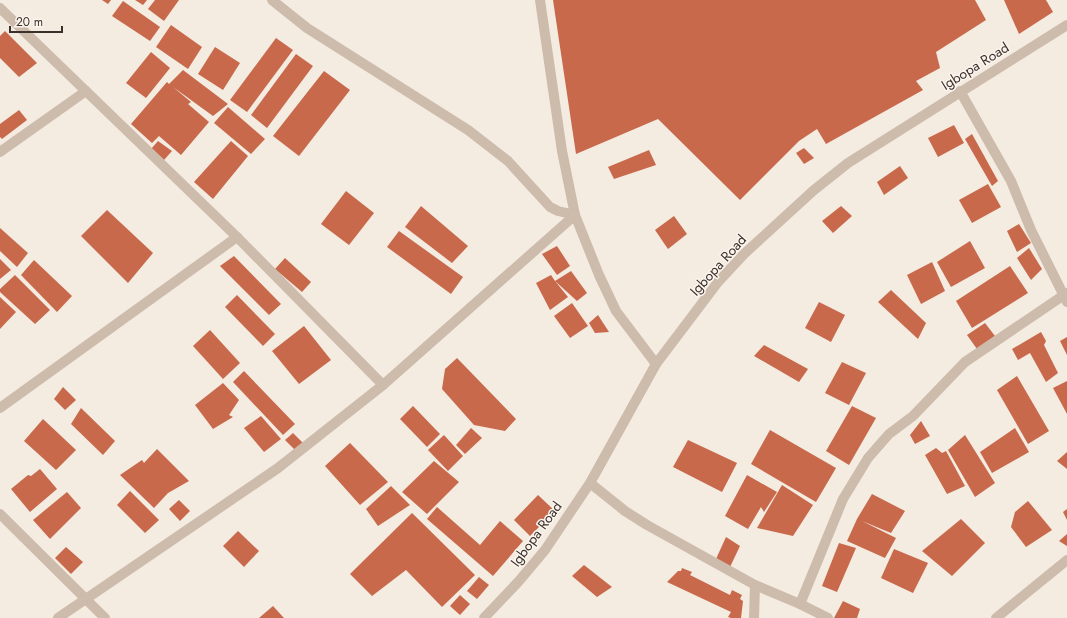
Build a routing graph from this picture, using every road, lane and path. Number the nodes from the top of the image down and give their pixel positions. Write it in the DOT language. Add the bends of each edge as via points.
graph roads {
  1 [pos="272,0"];
  2 [pos="540,0"];
  3 [pos="0,8"];
  4 [pos="1067,25"];
  5 [pos="86,90"];
  6 [pos="960,91"];
  7 [pos="0,152"];
  8 [pos="575,215"];
  9 [pos="237,237"];
  10 [pos="1066,297"];
  11 [pos="656,364"];
  12 [pos="383,385"];
  13 [pos="0,408"];
  14 [pos="590,483"];
  15 [pos="0,514"];
  16 [pos="1067,560"];
  17 [pos="755,585"];
  18 [pos="86,598"];
  19 [pos="800,604"];
  20 [pos="58,618"];
  21 [pos="105,618"];
  22 [pos="484,618"];
  23 [pos="754,618"];
  24 [pos="828,618"];
  25 [pos="996,618"];
  1 -- 8 [label="street" via="307,28 468,130 508,161 550,207"];
  2 -- 8 [label="street" via="562,151"];
  3 -- 5 [label="street"];
  4 -- 6 [label="street, Igbopa Road"];
  5 -- 7 [label="street"];
  5 -- 9 [label="street"];
  6 -- 10 [label="street" via="1011,181 1031,230"];
  6 -- 11 [label="street, Igbopa Road" via="848,164 814,190 744,254 718,282"];
  8 -- 11 [label="street" via="616,311"];
  8 -- 12 [label="street"];
  9 -- 12 [label="street"];
  9 -- 13 [label="street"];
  10 -- 19 [label="street" via="965,362 913,416 889,434 868,458 843,499"];
  11 -- 14 [label="street, Igbopa Road"];
  12 -- 18 [label="street" via="278,468"];
  14 -- 17 [label="street" via="647,525"];
  14 -- 22 [label="street, Igbopa Road" via="545,550"];
  15 -- 18 [label="street"];
  16 -- 25 [label="street"];
  17 -- 19 [label="street"];
  17 -- 23 [label="street"];
  18 -- 20 [label="street"];
  18 -- 21 [label="street"];
  19 -- 24 [label="street"];
}
